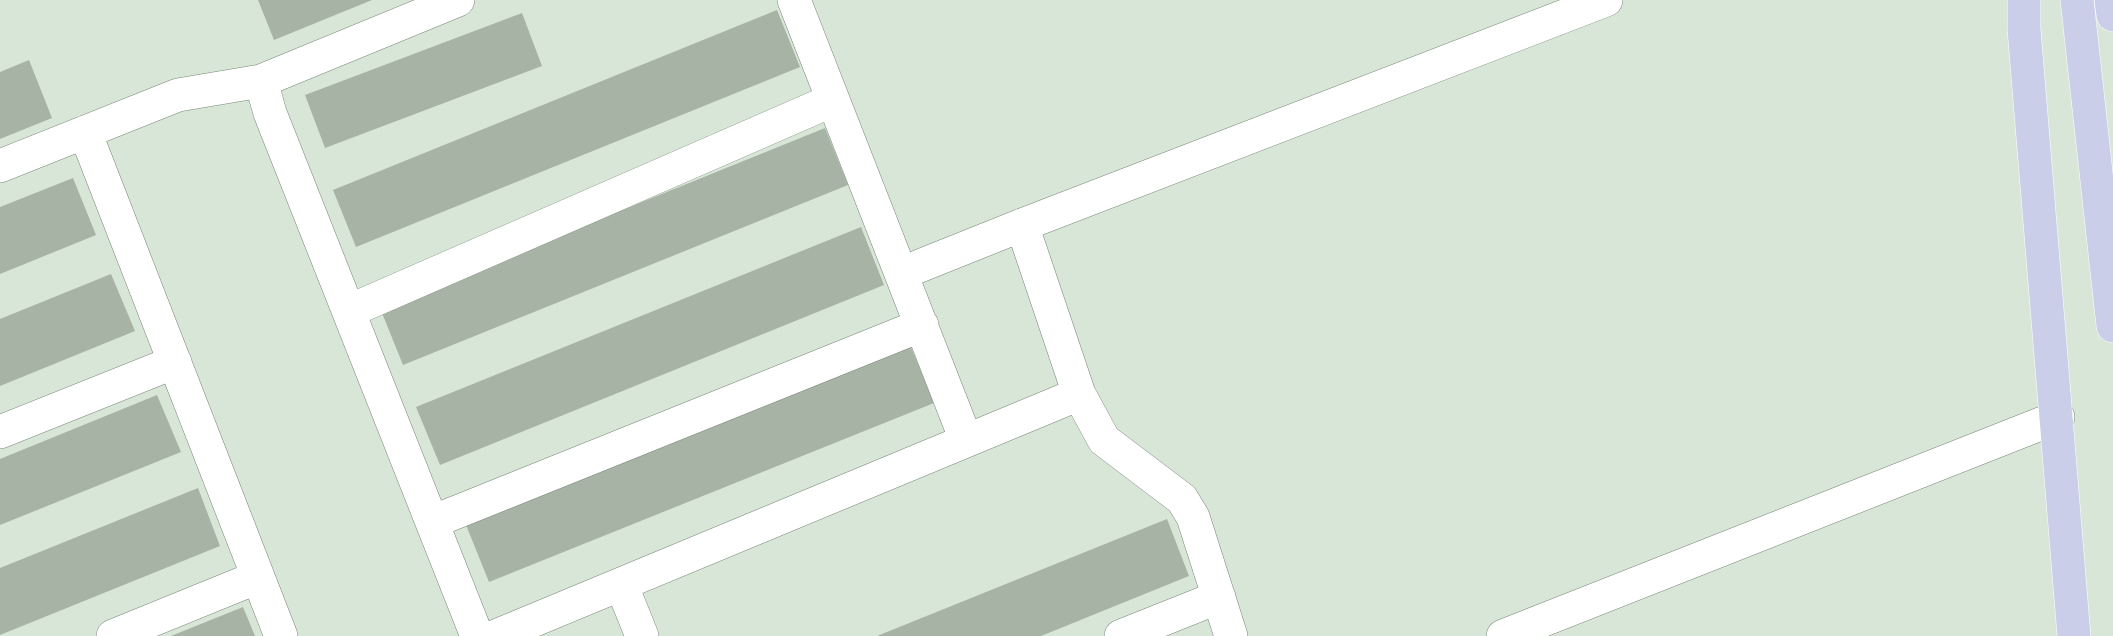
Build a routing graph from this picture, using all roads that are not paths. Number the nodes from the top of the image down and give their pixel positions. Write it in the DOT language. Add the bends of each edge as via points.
graph roads {
  1 [pos="458,0"];
  2 [pos="794,0"];
  3 [pos="1606,0"];
  4 [pos="2024,0"];
  5 [pos="2112,0"];
  6 [pos="2077,1"];
  7 [pos="2113,15"];
  8 [pos="261,81"];
  9 [pos="833,100"];
  10 [pos="85,132"];
  11 [pos="0,166"];
  12 [pos="1022,225"];
  13 [pos="902,273"];
  14 [pos="349,311"];
  15 [pos="922,325"];
  16 [pos="2113,326"];
  17 [pos="175,362"];
  18 [pos="1078,394"];
  19 [pos="2058,417"];
  20 [pos="0,432"];
  21 [pos="966,440"];
  22 [pos="432,522"];
  23 [pos="258,577"];
  24 [pos="621,584"];
  25 [pos="1219,597"];
  26 [pos="113,636"];
  27 [pos="281,636"];
  28 [pos="477,636"];
  29 [pos="496,636"];
  30 [pos="642,636"];
  31 [pos="1121,636"];
  32 [pos="1231,636"];
  33 [pos="1503,636"];
  34 [pos="2074,636"];
  1 -- 8 [label="street"];
  2 -- 9 [label="street"];
  3 -- 12 [label="street"];
  4 -- 19 [label="highway"];
  5 -- 7 [label="highway"];
  6 -- 16 [label="highway"];
  8 -- 10 [label="street" via="178,95"];
  8 -- 14 [label="street" via="270,113"];
  9 -- 13 [label="street"];
  9 -- 14 [label="street"];
  10 -- 11 [label="street"];
  10 -- 17 [label="street"];
  12 -- 13 [label="street"];
  12 -- 18 [label="street"];
  13 -- 15 [label="street"];
  14 -- 22 [label="street"];
  15 -- 21 [label="street"];
  15 -- 22 [label="street"];
  17 -- 20 [label="street"];
  17 -- 23 [label="street"];
  18 -- 21 [label="street"];
  18 -- 25 [label="street" via="1104,440 1182,500 1193,516"];
  19 -- 33 [label="street"];
  19 -- 34 [label="highway"];
  21 -- 24 [label="street"];
  22 -- 28 [label="street"];
  23 -- 26 [label="street"];
  23 -- 27 [label="street"];
  24 -- 29 [label="street"];
  24 -- 30 [label="street"];
  25 -- 31 [label="street"];
  25 -- 32 [label="street"];
}
